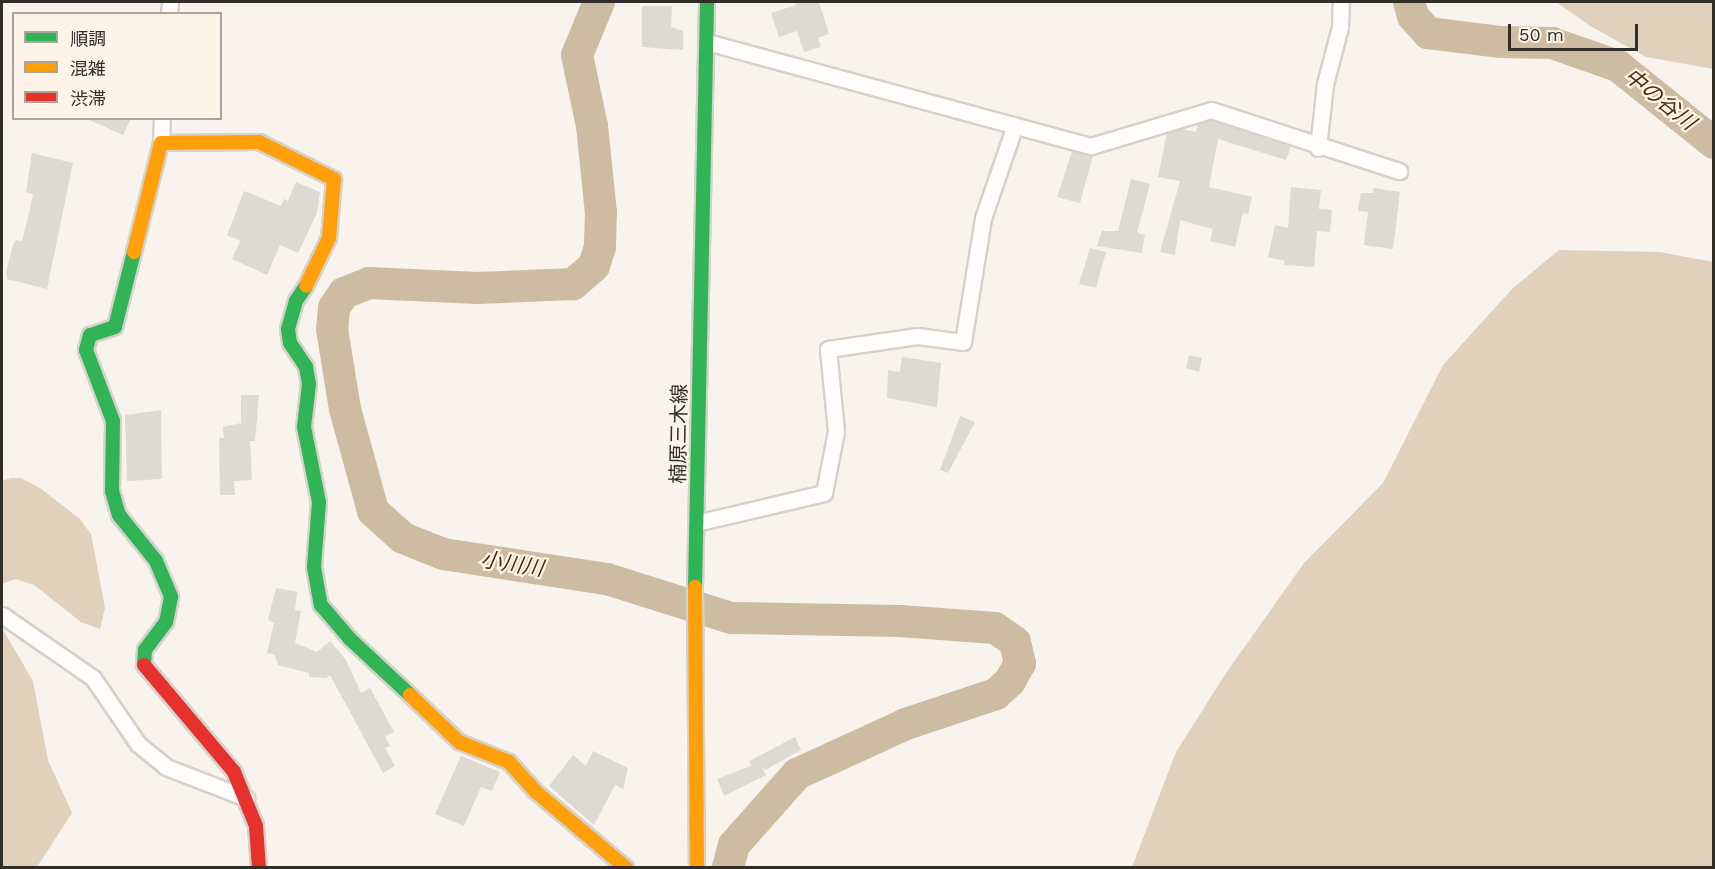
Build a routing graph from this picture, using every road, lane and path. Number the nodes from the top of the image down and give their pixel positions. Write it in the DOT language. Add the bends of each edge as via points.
graph roads {
  1 [pos="706,2"];
  2 [pos="1341,2"];
  3 [pos="707,42"];
  4 [pos="162,120"];
  5 [pos="1015,125"];
  6 [pos="161,143"];
  7 [pos="1318,148"];
  8 [pos="1399,171"];
  9 [pos="696,523"];
  10 [pos="2,615"];
  11 [pos="246,798"];
  12 [pos="259,867"];
  13 [pos="626,867"];
  14 [pos="697,867"];
  1 -- 3 [label="street, 楠原三木線"];
  2 -- 7 [label="street" via="1340,27 1325,84"];
  3 -- 5 [label="street"];
  3 -- 9 [label="street, 楠原三木線"];
  4 -- 6 [label="street"];
  5 -- 7 [label="street" via="1091,146 1211,110"];
  5 -- 9 [label="street" via="983,218 963,342 917,336 828,349 836,431 824,493"];
  6 -- 11 [label="street" via="115,327 90,335 86,350 113,421 112,491 119,515 156,561 171,597 166,622 145,650 144,667 234,772"];
  6 -- 13 [label="street" via="259,142 334,179 329,238 313,276 296,301 288,329 290,344 306,367 309,384 304,427 319,502 314,567 321,605 350,639 459,742 509,762 535,790"];
  7 -- 8 [label="street"];
  9 -- 14 [label="street, 楠原三木線"];
  10 -- 11 [label="street" via="93,678 138,744 166,767"];
  11 -- 12 [label="street" via="256,826"];
}
